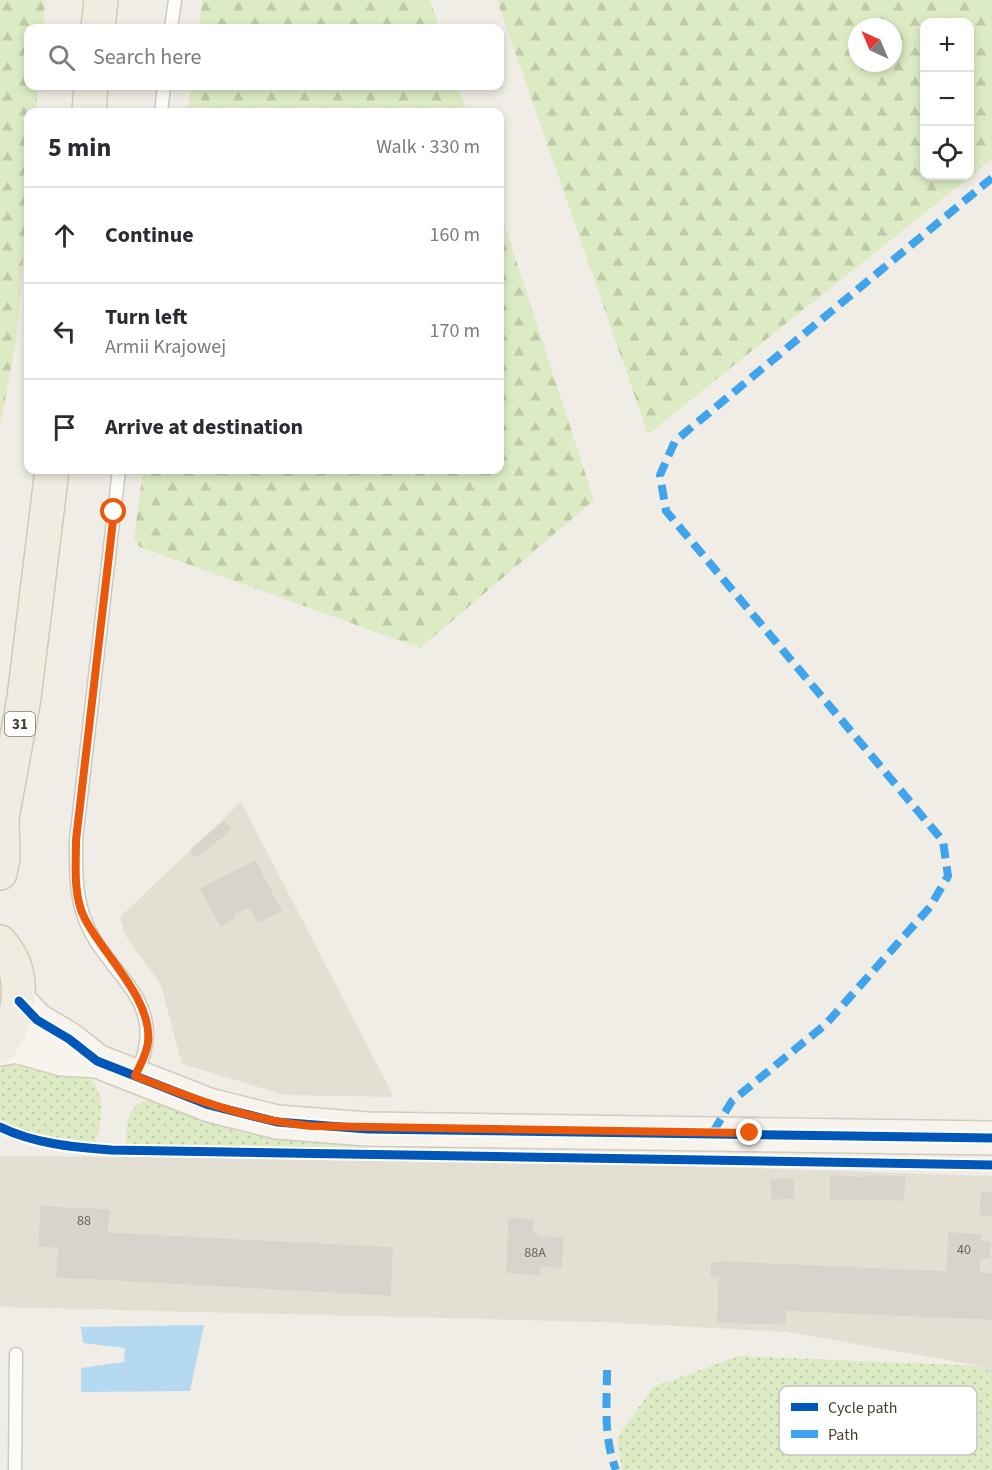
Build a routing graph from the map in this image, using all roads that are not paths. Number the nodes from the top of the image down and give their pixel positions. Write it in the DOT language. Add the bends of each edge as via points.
graph roads {
  1 [pos="101,0"];
  2 [pos="175,0"];
  3 [pos="98,24"];
  4 [pos="172,24"];
  5 [pos="91,90"];
  6 [pos="164,90"];
  7 [pos="89,108"];
  8 [pos="161,108"];
  9 [pos="51,474"];
  10 [pos="119,474"];
  11 [pos="1,820"];
  12 [pos="0,873"];
  13 [pos="0,942"];
  14 [pos="19,1001"];
  15 [pos="0,1048"];
  16 [pos="96,1061"];
  17 [pos="135,1076"];
  18 [pos="992,1138"];
  19 [pos="16,1354"];
  20 [pos="15,1470"];
  1 -- 3 [label="main road"];
  2 -- 4 [label="lane"];
  5 -- 7 [label="main road"];
  6 -- 8 [label="lane"];
  9 -- 11 [label="main road, 31" via="24,699"];
  10 -- 17 [label="lane" via="80,805 76,878 83,915 113,964 129,981 148,1025 148,1042"];
  11 -- 12 [label="main road, 31"];
  13 -- 14 [label="main road" via="13,963"];
  14 -- 15 [label="main road"];
  14 -- 16 [label="street" via="37,1020"];
  15 -- 16 [label="street" via="16,1046 62,1059"];
  16 -- 17 [label="street"];
  17 -- 18 [label="street" via="230,1112 311,1126"];
  19 -- 20 [label="lane"];
}
